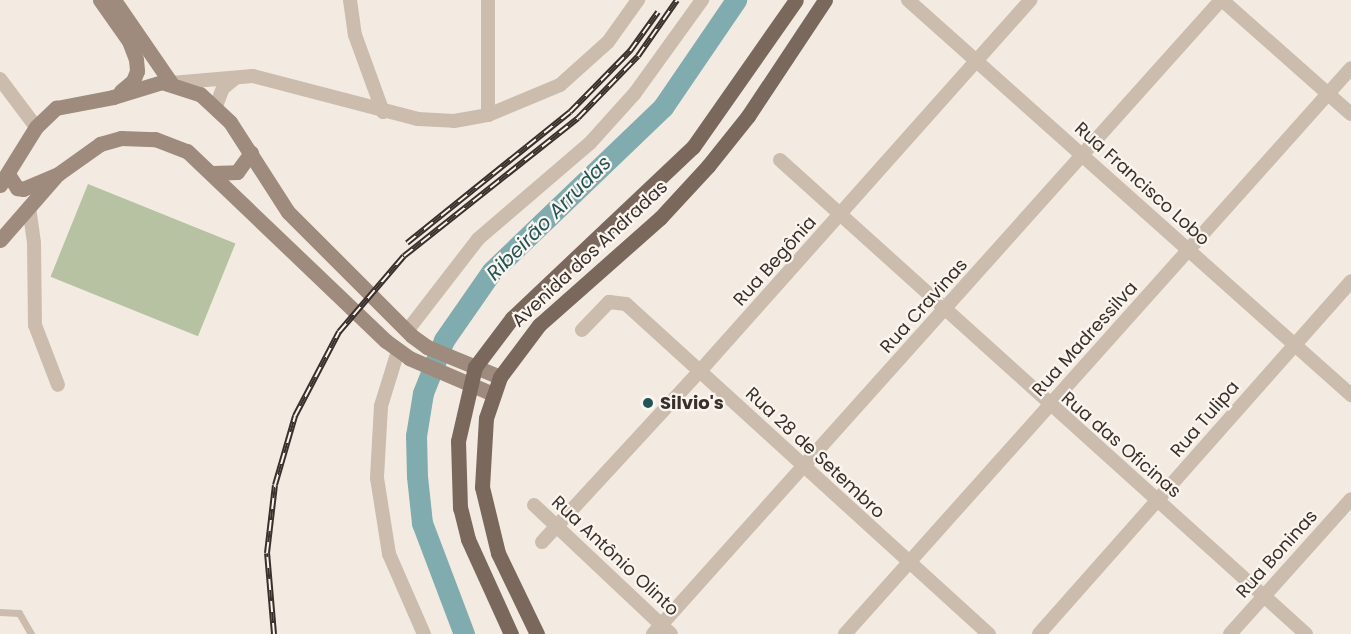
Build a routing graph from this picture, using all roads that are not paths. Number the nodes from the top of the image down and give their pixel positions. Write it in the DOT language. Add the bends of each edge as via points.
graph roads {
  1 [pos="100,0"];
  2 [pos="114,0"];
  3 [pos="350,0"];
  4 [pos="488,0"];
  5 [pos="625,0"];
  6 [pos="638,0"];
  7 [pos="702,0"];
  8 [pos="796,0"];
  9 [pos="825,0"];
  10 [pos="908,0"];
  11 [pos="1030,0"];
  12 [pos="1221,0"];
  13 [pos="624,21"];
  14 [pos="974,60"];
  15 [pos="1351,68"];
  16 [pos="236,78"];
  17 [pos="0,79"];
  18 [pos="171,83"];
  19 [pos="1327,93"];
  20 [pos="113,98"];
  21 [pos="216,106"];
  22 [pos="383,112"];
  23 [pos="1351,114"];
  24 [pos="488,115"];
  25 [pos="36,127"];
  26 [pos="251,153"];
  27 [pos="1081,153"];
  28 [pos="780,160"];
  29 [pos="212,173"];
  30 [pos="58,174"];
  31 [pos="4,179"];
  32 [pos="29,207"];
  33 [pos="842,213"];
  34 [pos="32,232"];
  35 [pos="5,235"];
  36 [pos="1190,251"];
  37 [pos="1351,281"];
  38 [pos="946,310"];
  39 [pos="582,330"];
  40 [pos="407,331"];
  41 [pos="1295,344"];
  42 [pos="404,354"];
  43 [pos="470,365"];
  44 [pos="700,371"];
  45 [pos="500,377"];
  46 [pos="463,382"];
  47 [pos="58,386"];
  48 [pos="493,394"];
  49 [pos="1351,395"];
  50 [pos="1049,406"];
  51 [pos="803,467"];
  52 [pos="1351,499"];
  53 [pos="1158,500"];
  54 [pos="534,505"];
  55 [pos="557,525"];
  56 [pos="542,542"];
  57 [pos="908,563"];
  58 [pos="1263,596"];
  59 [pos="0,612"];
  60 [pos="662,631"];
  61 [pos="30,634"];
  62 [pos="424,634"];
  63 [pos="512,634"];
  64 [pos="537,634"];
  65 [pos="845,634"];
  66 [pos="989,634"];
  67 [pos="1039,634"];
  68 [pos="1230,634"];
  69 [pos="1306,634"];
  1 -- 20 [label="main road" via="129,41 136,59 137,71 132,81"];
  2 -- 18 [label="main road"];
  3 -- 22 [label="street" via="355,35"];
  4 -- 24 [label="street"];
  5 -- 13 [label="street"];
  6 -- 13 [label="street"];
  7 -- 40 [label="street" via="635,93 590,143 478,238"];
  8 -- 43 [label="main road, Avenida dos Andradas" via="757,61 693,147 512,318"];
  9 -- 45 [label="main road, Avenida dos Andradas" via="748,116 708,166 660,218 539,325"];
  10 -- 14 [label="street, Rua Francisco Lobo"];
  11 -- 14 [label="street, Rua Begônia"];
  12 -- 19 [label="street"];
  12 -- 27 [label="street, Rua Cravinas"];
  13 -- 24 [label="street" via="593,58 560,85"];
  14 -- 27 [label="street, Rua Francisco Lobo"];
  14 -- 33 [label="street, Rua Begônia"];
  15 -- 19 [label="street, Rua Madressilva"];
  16 -- 18 [label="street"];
  16 -- 21 [label="street" via="223,88"];
  16 -- 22 [label="street" via="253,76 280,81"];
  17 -- 25 [label="street"];
  18 -- 20 [label="main road" via="148,84"];
  18 -- 21 [label="main road" via="200,94"];
  19 -- 23 [label="street"];
  19 -- 36 [label="street, Rua Madressilva"];
  20 -- 25 [label="main road" via="56,108"];
  21 -- 26 [label="main road"];
  22 -- 24 [label="street" via="454,121"];
  25 -- 31 [label="main road"];
  26 -- 29 [label="main road" via="237,172"];
  26 -- 40 [label="main road" via="288,212"];
  27 -- 36 [label="street, Rua Francisco Lobo"];
  27 -- 38 [label="street, Rua Cravinas"];
  28 -- 33 [label="street, Rua das Oficinas"];
  29 -- 30 [label="main road" via="187,151 141,138 100,144"];
  29 -- 42 [label="main road"];
  30 -- 31 [label="main road" via="23,189"];
  30 -- 32 [label="main road"];
  32 -- 34 [label="street"];
  32 -- 35 [label="main road"];
  33 -- 38 [label="street, Rua das Oficinas"];
  33 -- 44 [label="street, Rua Begônia"];
  34 -- 35 [label="street" via="20,225"];
  34 -- 47 [label="street" via="35,325"];
  36 -- 41 [label="street, Rua Francisco Lobo"];
  36 -- 50 [label="street, Rua Madressilva"];
  37 -- 41 [label="street, Rua Tulipa"];
  38 -- 50 [label="street, Rua das Oficinas"];
  38 -- 51 [label="street, Rua Cravinas"];
  39 -- 44 [label="street, Rua 28 de Setembro" via="605,305 615,301 626,304"];
  40 -- 43 [label="main road" via="419,343"];
  41 -- 49 [label="street, Rua Francisco Lobo"];
  41 -- 53 [label="street, Rua Tulipa"];
  42 -- 46 [label="main road"];
  42 -- 62 [label="street" via="381,406 377,478 389,554"];
  43 -- 45 [label="main road"];
  43 -- 46 [label="main road, Avenida dos Andradas"];
  44 -- 51 [label="street, Rua 28 de Setembro"];
  44 -- 55 [label="street, Rua Begônia"];
  45 -- 48 [label="main road, Avenida dos Andradas"];
  46 -- 48 [label="main road"];
  46 -- 63 [label="main road, Avenida dos Andradas" via="456,463 460,508 468,538"];
  48 -- 64 [label="main road, Avenida dos Andradas" via="482,443 485,507 498,553"];
  50 -- 53 [label="street, Rua das Oficinas"];
  50 -- 57 [label="street, Rua Madressilva"];
  51 -- 57 [label="street, Rua 28 de Setembro"];
  51 -- 60 [label="street, Rua Cravinas"];
  52 -- 58 [label="street, Rua Boninas"];
  53 -- 58 [label="street, Rua das Oficinas"];
  53 -- 67 [label="street, Rua Tulipa"];
  54 -- 55 [label="street, Rua Antônio Olinto"];
  55 -- 56 [label="street, Rua Begônia"];
  55 -- 60 [label="street, Rua Antônio Olinto"];
  57 -- 65 [label="street, Rua Madressilva"];
  57 -- 66 [label="street, Rua 28 de Setembro"];
  58 -- 68 [label="street, Rua Boninas"];
  58 -- 69 [label="street, Rua das Oficinas"];
  59 -- 61 [label="lane" via="19,613"];
}
